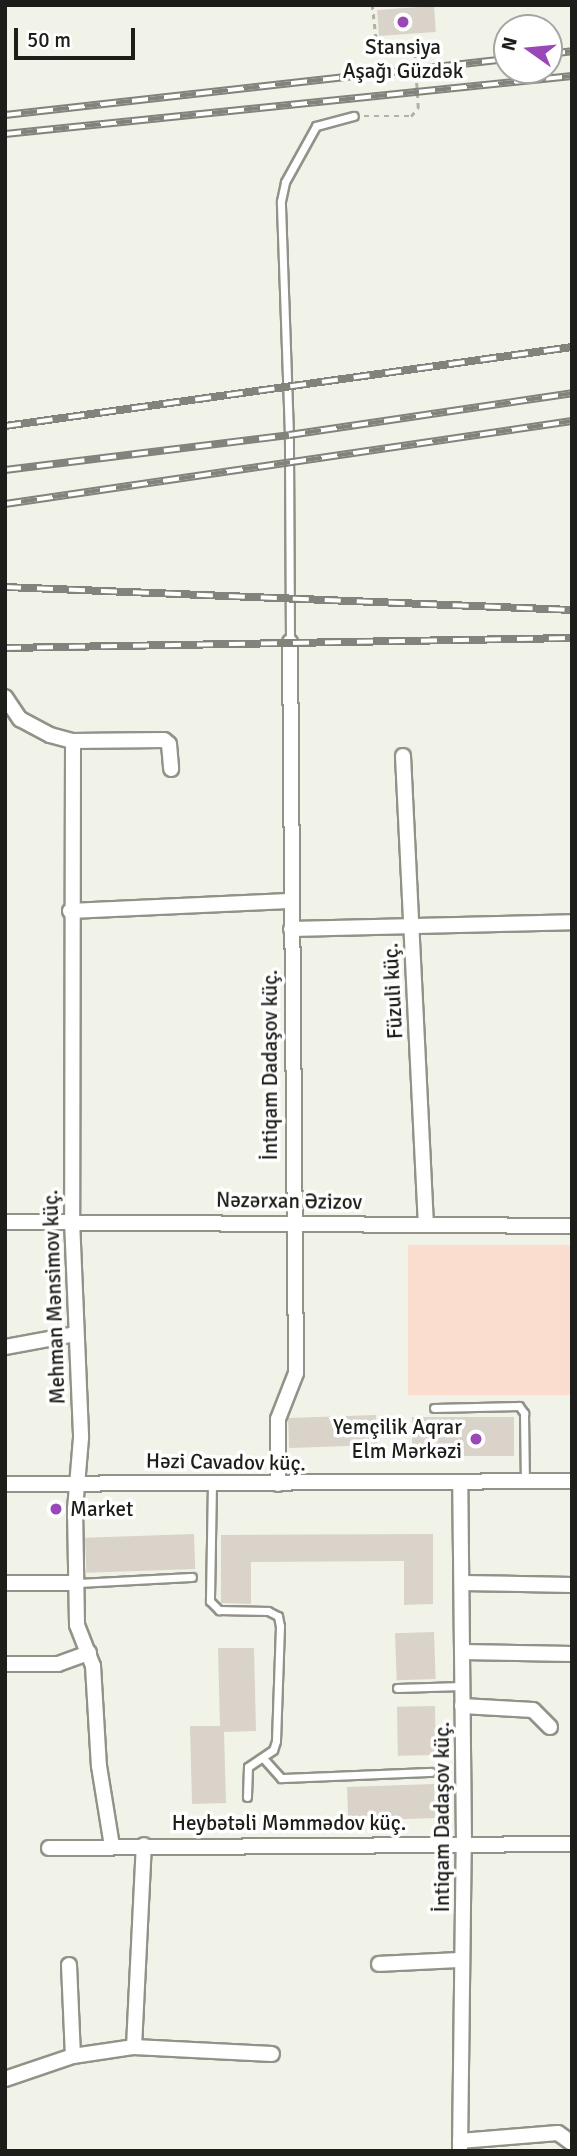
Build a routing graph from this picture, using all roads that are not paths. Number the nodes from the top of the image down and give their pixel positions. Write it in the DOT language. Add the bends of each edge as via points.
graph roads {
  1 [pos="354,116"];
  2 [pos="290,642"];
  3 [pos="5,697"];
  4 [pos="73,741"];
  5 [pos="403,756"];
  6 [pos="171,769"];
  7 [pos="289,901"];
  8 [pos="70,911"];
  9 [pos="572,922"];
  10 [pos="291,929"];
  11 [pos="410,929"];
  12 [pos="72,1220"];
  13 [pos="5,1222"];
  14 [pos="291,1222"];
  15 [pos="426,1224"];
  16 [pos="572,1226"];
  17 [pos="75,1334"];
  18 [pos="5,1347"];
  19 [pos="434,1408"];
  20 [pos="78,1481"];
  21 [pos="572,1481"];
  22 [pos="525,1482"];
  23 [pos="5,1483"];
  24 [pos="212,1483"];
  25 [pos="460,1483"];
  26 [pos="278,1484"];
  27 [pos="192,1577"];
  28 [pos="76,1583"];
  29 [pos="462,1583"];
  30 [pos="5,1584"];
  31 [pos="572,1585"];
  32 [pos="463,1652"];
  33 [pos="89,1653"];
  34 [pos="572,1654"];
  35 [pos="5,1664"];
  36 [pos="463,1686"];
  37 [pos="397,1688"];
  38 [pos="462,1706"];
  39 [pos="550,1727"];
  40 [pos="263,1758"];
  41 [pos="431,1772"];
  42 [pos="247,1797"];
  43 [pos="464,1843"];
  44 [pos="572,1844"];
  45 [pos="112,1846"];
  46 [pos="144,1846"];
  47 [pos="49,1848"];
  48 [pos="462,1961"];
  49 [pos="379,1964"];
  50 [pos="69,1965"];
  51 [pos="134,2047"];
  52 [pos="272,2054"];
  53 [pos="73,2056"];
  54 [pos="5,2079"];
  55 [pos="572,2143"];
  56 [pos="460,2146"];
  1 -- 2 [label="lane" via="316,126 285,182 281,201 290,448"];
  2 -- 7 [label="street, İntiqam Dadaşov küç."];
  3 -- 4 [label="street" via="32,728"];
  4 -- 6 [label="street" via="164,740 169,744"];
  4 -- 8 [label="street, Mehman Mənsimov küç."];
  5 -- 11 [label="street, Füzuli küç."];
  7 -- 8 [label="street"];
  7 -- 10 [label="street, İntiqam Dadaşov küç."];
  8 -- 12 [label="street, Mehman Mənsimov küç."];
  9 -- 11 [label="street"];
  10 -- 11 [label="street"];
  10 -- 14 [label="street, İntiqam Dadaşov küç."];
  11 -- 15 [label="street, Füzuli küç."];
  12 -- 13 [label="street, Nəzərxan Əzizov"];
  12 -- 14 [label="street, Nəzərxan Əzizov"];
  12 -- 17 [label="street, Mehman Mənsimov küç."];
  14 -- 15 [label="street, Nəzərxan Əzizov"];
  14 -- 26 [label="street, İntiqam Dadaşov küç." via="296,1373 278,1419"];
  15 -- 16 [label="street, Nəzərxan Əzizov"];
  17 -- 18 [label="street"];
  17 -- 20 [label="street, Mehman Mənsimov küç." via="81,1438"];
  19 -- 22 [label="lane" via="519,1406 524,1413"];
  20 -- 23 [label="street, Həzi Cavadov küç."];
  20 -- 24 [label="street, Həzi Cavadov küç."];
  20 -- 28 [label="street, Mehman Mənsimov küç."];
  21 -- 22 [label="street, Həzi Cavadov küç."];
  22 -- 25 [label="street, Həzi Cavadov küç."];
  24 -- 26 [label="street, Həzi Cavadov küç."];
  24 -- 40 [label="lane" via="211,1601 219,1610 268,1611 278,1616 280,1626 276,1741"];
  25 -- 26 [label="street, Həzi Cavadov küç."];
  25 -- 29 [label="street, İntiqam Dadaşov küç."];
  27 -- 28 [label="lane"];
  28 -- 30 [label="street"];
  28 -- 33 [label="street, Mehman Mənsimov küç." via="77,1625"];
  29 -- 31 [label="street"];
  29 -- 32 [label="street, İntiqam Dadaşov küç."];
  32 -- 34 [label="street"];
  32 -- 36 [label="street, İntiqam Dadaşov küç."];
  33 -- 35 [label="street" via="58,1664"];
  33 -- 45 [label="street, Mehman Mənsimov küç."];
  36 -- 37 [label="lane"];
  36 -- 38 [label="street, İntiqam Dadaşov küç."];
  38 -- 39 [label="street" via="533,1710"];
  38 -- 43 [label="street, İntiqam Dadaşov küç."];
  40 -- 41 [label="lane" via="281,1778"];
  40 -- 42 [label="lane" via="248,1767"];
  43 -- 44 [label="street, Heybətəli Məmmədov küç."];
  43 -- 46 [label="street, Heybətəli Məmmədov küç."];
  43 -- 48 [label="street, İntiqam Dadaşov küç."];
  45 -- 46 [label="street, Heybətəli Məmmədov küç."];
  45 -- 47 [label="street, Heybətəli Məmmədov küç."];
  46 -- 51 [label="street"];
  48 -- 49 [label="street"];
  48 -- 56 [label="street, İntiqam Dadaşov küç."];
  50 -- 53 [label="street"];
  51 -- 52 [label="street"];
  51 -- 53 [label="street"];
  53 -- 54 [label="street"];
  55 -- 56 [label="street" via="558,2133"];
}
